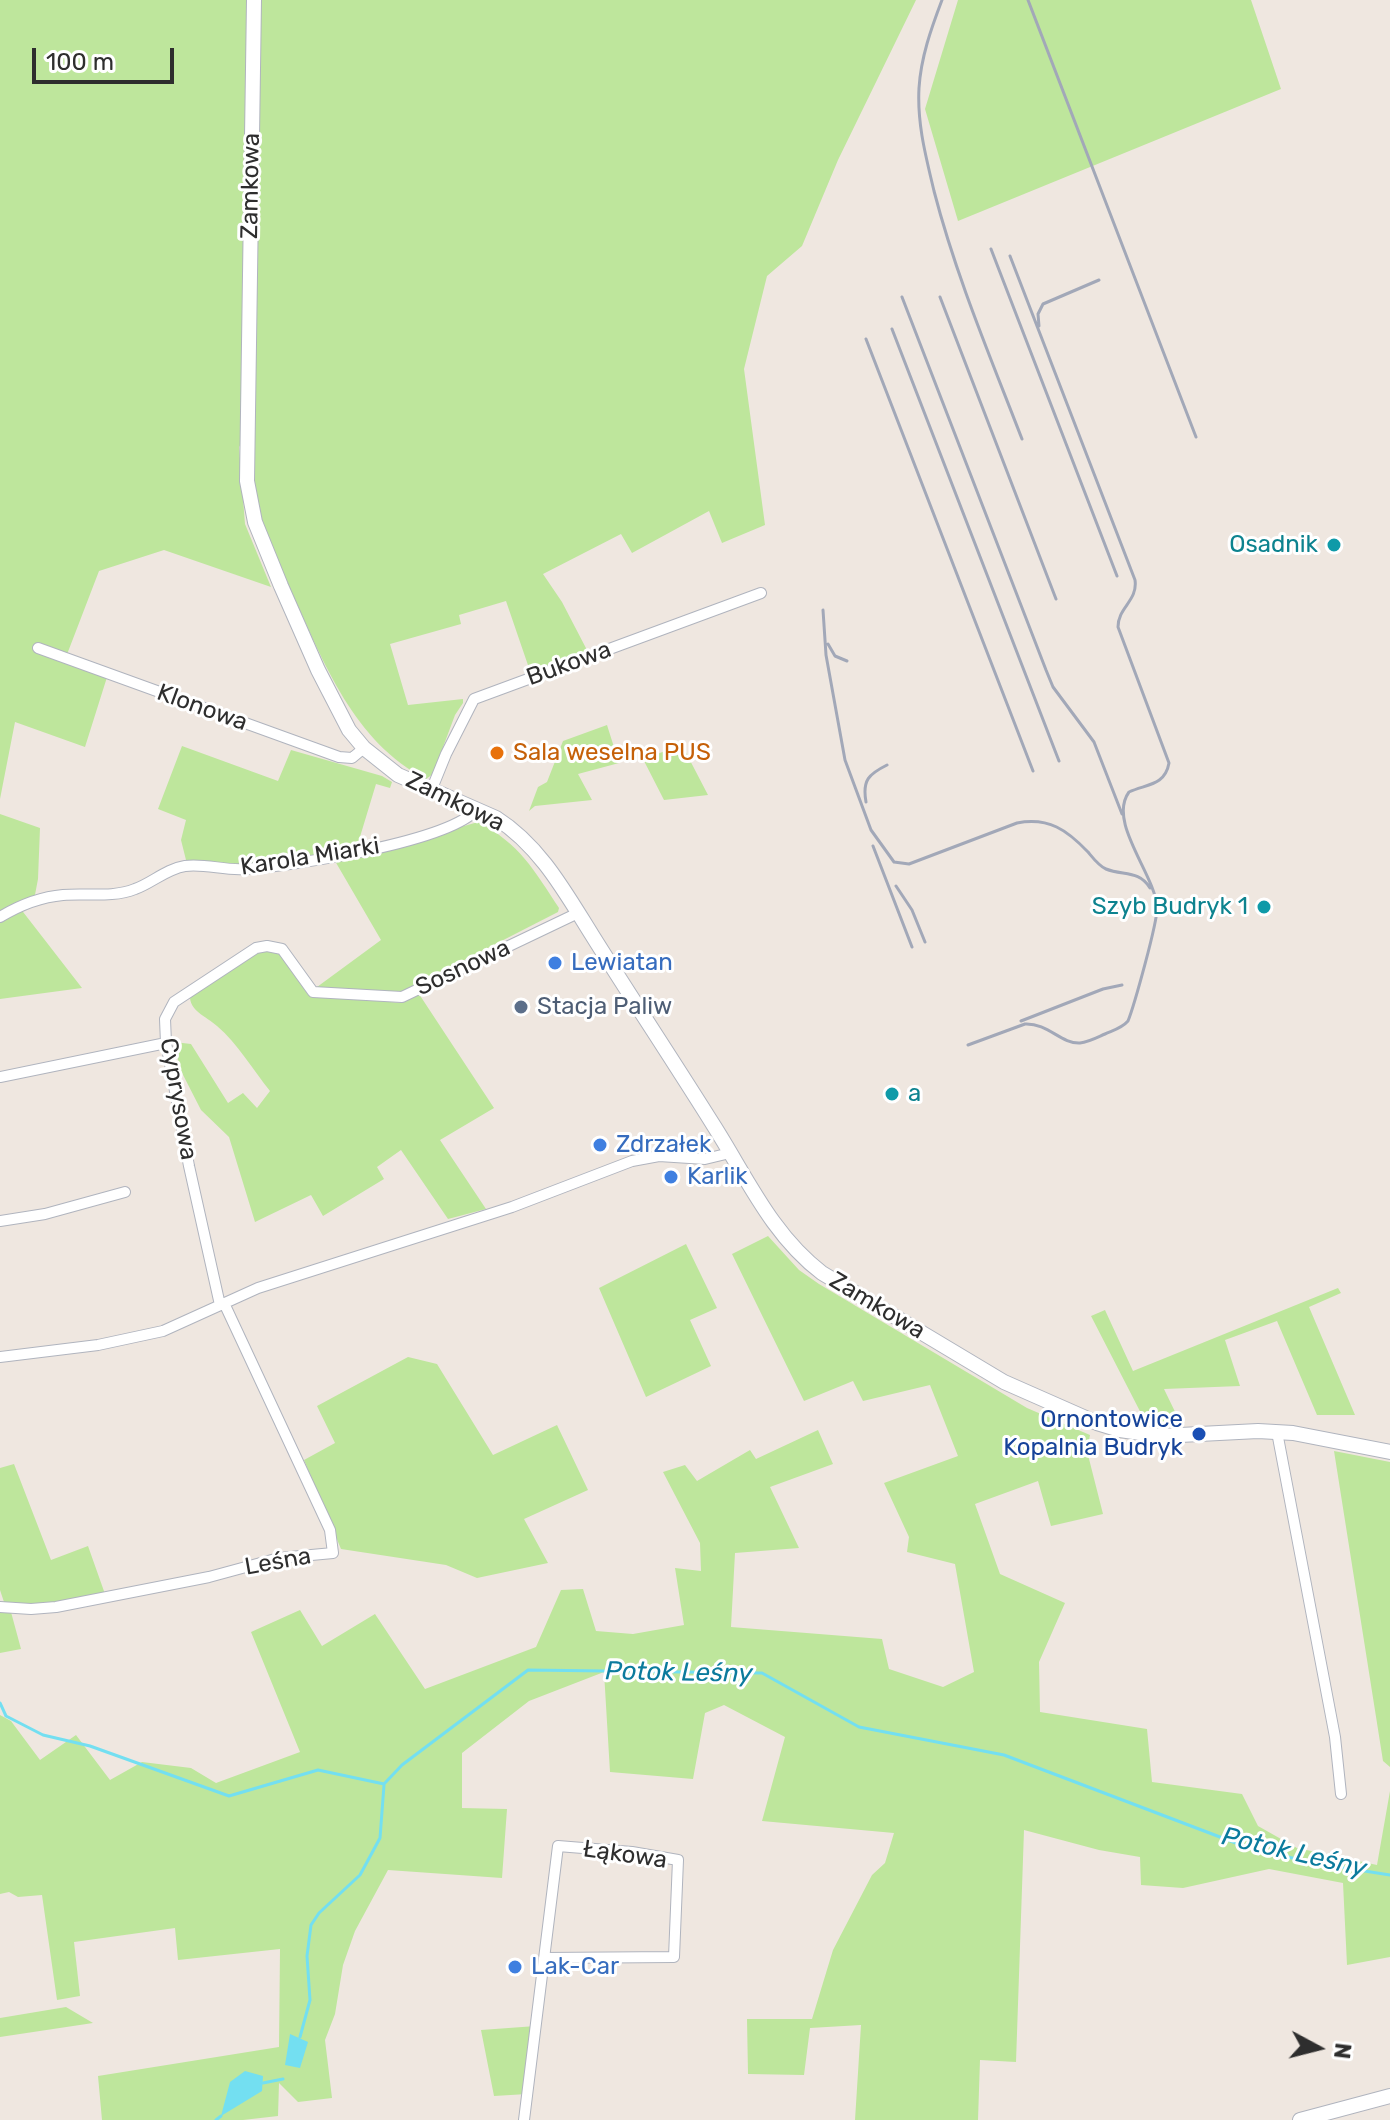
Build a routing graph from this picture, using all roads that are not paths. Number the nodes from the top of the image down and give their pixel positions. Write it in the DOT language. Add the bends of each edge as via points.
graph roads {
  1 [pos="254,0"];
  2 [pos="761,593"];
  3 [pos="38,648"];
  4 [pos="364,748"];
  5 [pos="431,791"];
  6 [pos="477,809"];
  7 [pos="578,913"];
  8 [pos="0,917"];
  9 [pos="267,946"];
  10 [pos="166,1043"];
  11 [pos="0,1077"];
  12 [pos="730,1153"];
  13 [pos="125,1192"];
  14 [pos="0,1221"];
  15 [pos="222,1304"];
  16 [pos="0,1357"];
  17 [pos="1277,1432"];
  18 [pos="1390,1452"];
  19 [pos="0,1607"];
  20 [pos="1341,1794"];
  21 [pos="544,1958"];
  22 [pos="1390,2096"];
  23 [pos="524,2120"];
  24 [pos="1300,2120"];
  1 -- 4 [label="street, Zamkowa" via="247,481 255,522 301,633 342,718"];
  2 -- 5 [label="street, Bukowa" via="474,699"];
  3 -- 4 [label="street, Klonowa" via="339,757 352,758"];
  4 -- 5 [label="street, Zamkowa" via="398,775"];
  5 -- 6 [label="street, Zamkowa"];
  6 -- 7 [label="street, Zamkowa" via="530,845"];
  6 -- 8 [label="street, Karola Miarki" via="460,822 366,852 243,870 185,866 135,890 50,897 21,904"];
  7 -- 9 [label="street, Sosnowa" via="402,997 313,992 282,949"];
  7 -- 12 [label="street, Zamkowa"];
  9 -- 10 [label="street, Cyprysowa" via="174,1002 165,1019"];
  10 -- 11 [label="street"];
  10 -- 15 [label="street, Cyprysowa"];
  12 -- 15 [label="street" via="632,1161"];
  12 -- 17 [label="street, Zamkowa" via="777,1230 802,1258 1027,1394 1097,1423 1148,1435"];
  13 -- 14 [label="street"];
  15 -- 16 [label="street" via="163,1331 130,1339"];
  15 -- 19 [label="street, Leśna" via="330,1530 333,1553 279,1558 56,1607"];
  17 -- 18 [label="street, Zamkowa"];
  17 -- 20 [label="street" via="1335,1737"];
  21 -- 21 [label="street, Łąkowa" via="674,1957 678,1860 558,1846"];
  21 -- 23 [label="street, Łąkowa"];
  22 -- 24 [label="street"];
}
